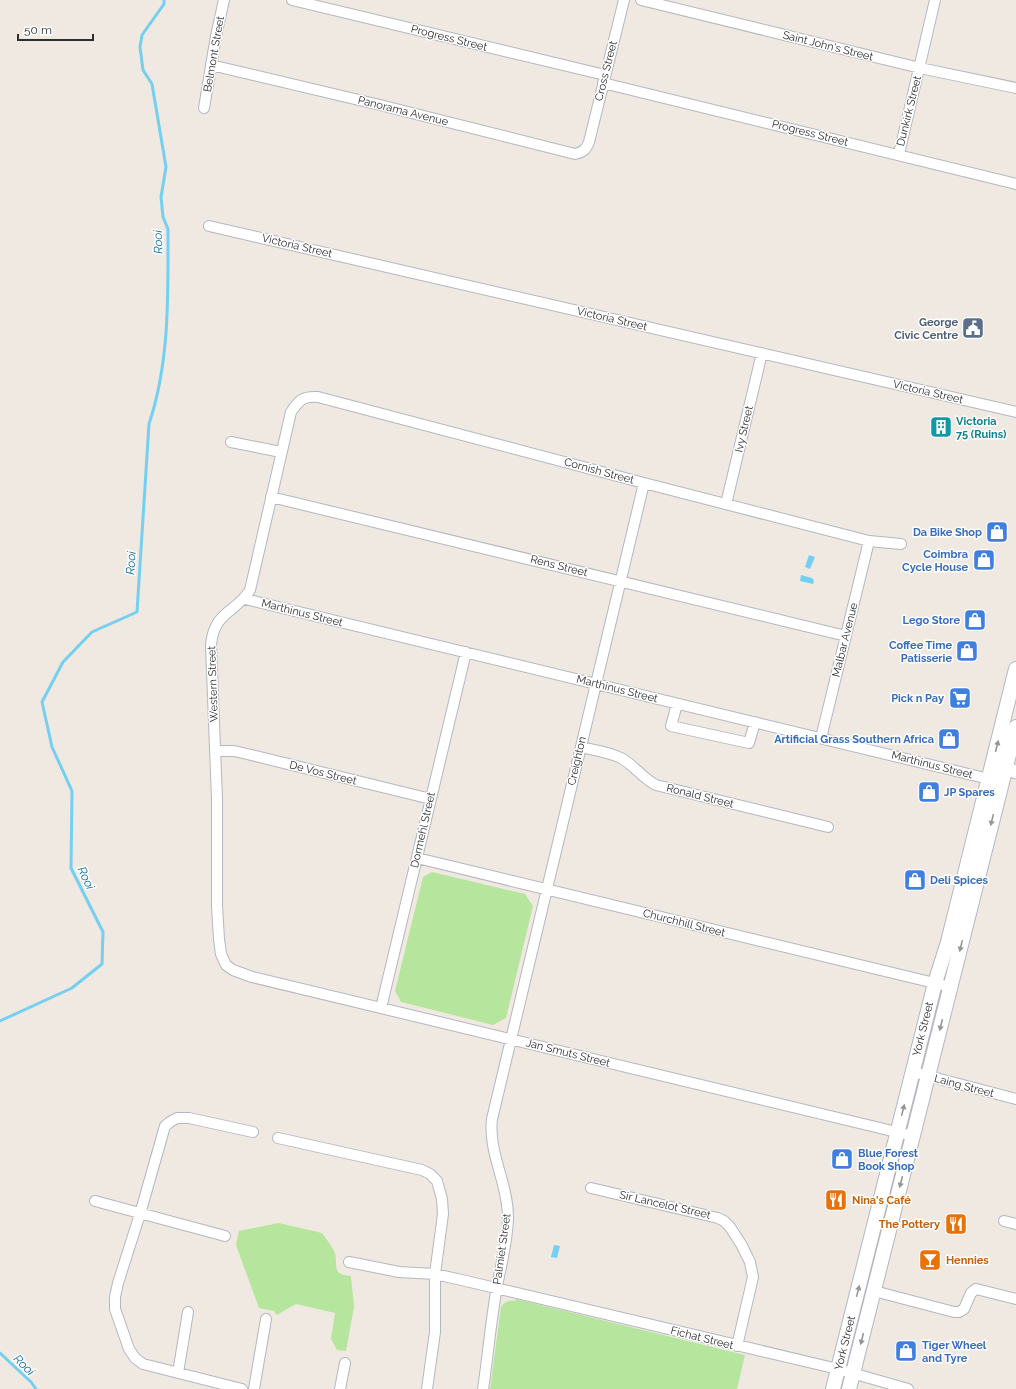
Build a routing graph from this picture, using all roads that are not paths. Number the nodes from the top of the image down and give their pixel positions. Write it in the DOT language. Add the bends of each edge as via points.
graph roads {
  1 [pos="224,0"];
  2 [pos="292,0"];
  3 [pos="624,0"];
  4 [pos="641,0"];
  5 [pos="935,0"];
  6 [pos="211,65"];
  7 [pos="920,68"];
  8 [pos="604,79"];
  9 [pos="1016,88"];
  10 [pos="204,108"];
  11 [pos="589,142"];
  12 [pos="899,154"];
  13 [pos="1016,184"];
  14 [pos="209,226"];
  15 [pos="762,354"];
  16 [pos="1016,412"];
  17 [pos="231,442"];
  18 [pos="281,452"];
  19 [pos="644,483"];
  20 [pos="272,496"];
  21 [pos="726,504"];
  22 [pos="870,541"];
  23 [pos="901,544"];
  24 [pos="620,581"];
  25 [pos="245,599"];
  26 [pos="846,636"];
  27 [pos="466,652"];
  28 [pos="1016,669"];
  29 [pos="596,684"];
  30 [pos="677,704"];
  31 [pos="755,722"];
  32 [pos="1016,727"];
  33 [pos="821,738"];
  34 [pos="581,746"];
  35 [pos="216,751"];
  36 [pos="1011,770"];
  37 [pos="989,779"];
  38 [pos="431,799"];
  39 [pos="828,827"];
  40 [pos="417,858"];
  41 [pos="547,890"];
  42 [pos="226,965"];
  43 [pos="935,983"];
  44 [pos="951,987"];
  45 [pos="381,1008"];
  46 [pos="511,1040"];
  47 [pos="912,1072"];
  48 [pos="928,1076"];
  49 [pos="1016,1099"];
  50 [pos="253,1132"];
  51 [pos="898,1132"];
  52 [pos="913,1136"];
  53 [pos="278,1138"];
  54 [pos="591,1188"];
  55 [pos="95,1200"];
  56 [pos="140,1214"];
  57 [pos="1004,1221"];
  58 [pos="1016,1224"];
  59 [pos="225,1236"];
  60 [pos="349,1262"];
  61 [pos="435,1274"];
  62 [pos="497,1288"];
  63 [pos="874,1291"];
  64 [pos="1016,1299"];
  65 [pos="188,1312"];
  66 [pos="266,1320"];
  67 [pos="737,1346"];
  68 [pos="345,1363"];
  69 [pos="838,1369"];
  70 [pos="178,1373"];
  71 [pos="853,1374"];
  72 [pos="242,1389"];
  73 [pos="254,1389"];
  74 [pos="340,1389"];
  75 [pos="427,1389"];
  76 [pos="483,1389"];
  77 [pos="833,1389"];
  78 [pos="849,1389"];
  79 [pos="908,1389"];
  1 -- 6 [label="street, Belmont Street"];
  2 -- 8 [label="street, Progress Street"];
  3 -- 8 [label="street, Cross Street"];
  4 -- 7 [label="street, Saint John's Street"];
  5 -- 7 [label="street, Dunkirk Street"];
  6 -- 10 [label="street, Belmont Street"];
  6 -- 11 [label="street, Panorama Avenue" via="575,154 587,148"];
  7 -- 9 [label="street, Saint John's Street"];
  7 -- 12 [label="street, Dunkirk Street"];
  8 -- 11 [label="street, Cross Street"];
  8 -- 12 [label="street, Progress Street"];
  12 -- 13 [label="street, Progress Street"];
  14 -- 15 [label="street, Victoria Street"];
  15 -- 16 [label="street, Victoria Street"];
  15 -- 21 [label="street, Ivy Street"];
  17 -- 18 [label="street"];
  18 -- 19 [label="street, Cornish Street" via="291,412 299,401 308,396"];
  18 -- 20 [label="street"];
  19 -- 21 [label="street, Cornish Street"];
  19 -- 24 [label="street, Creighton"];
  20 -- 24 [label="street, Rens Street"];
  20 -- 25 [label="street" via="253,580"];
  21 -- 22 [label="street, Cornish Street"];
  22 -- 23 [label="street, Cornish Street"];
  22 -- 26 [label="street, Malbar Avenue"];
  24 -- 26 [label="street, Rens Street"];
  24 -- 29 [label="street, Creighton"];
  25 -- 27 [label="street, Marthinus Street"];
  25 -- 35 [label="street, Western Street" via="225,614 212,633"];
  26 -- 33 [label="street, Malbar Avenue"];
  27 -- 29 [label="street, Marthinus Street"];
  27 -- 38 [label="street, Dormehl Street"];
  37 -- 28 [label="main road, York Street, one-way"];
  29 -- 30 [label="street, Marthinus Street"];
  29 -- 34 [label="street, Creighton"];
  30 -- 31 [label="street, Marthinus Street"];
  30 -- 31 [label="street" via="672,726 749,743"];
  31 -- 33 [label="street, Marthinus Street"];
  32 -- 36 [label="main road, York Street"];
  33 -- 37 [label="street, Marthinus Street"];
  34 -- 39 [label="street, Ronald Street" via="620,757 656,785"];
  34 -- 41 [label="street, Creighton"];
  35 -- 38 [label="street, De Vos Street" via="240,753"];
  35 -- 42 [label="street, Western Street" via="219,939"];
  36 -- 37 [label="street"];
  36 -- 44 [label="main road, York Street, one-way"];
  37 -- 43 [label="main road, York Street" via="948,942"];
  38 -- 40 [label="street, Dormehl Street"];
  40 -- 41 [label="street, Churchhill Street"];
  40 -- 45 [label="street, Dormehl Street"];
  41 -- 43 [label="street, Churchhill Street"];
  41 -- 46 [label="street, Creighton"];
  42 -- 45 [label="street, Jan Smuts Street" via="252,977"];
  43 -- 44 [label="street, Churchhill Street"];
  43 -- 47 [label="main road, York Street"];
  44 -- 48 [label="main road, York Street, one-way"];
  45 -- 46 [label="street, Jan Smuts Street"];
  46 -- 51 [label="street, Jan Smuts Street"];
  46 -- 62 [label="street, Palmiet Street" via="491,1130 505,1190 508,1216"];
  47 -- 48 [label="street, Laing Street"];
  51 -- 47 [label="main road, York Street, one-way"];
  48 -- 49 [label="street, Laing Street"];
  48 -- 52 [label="main road, York Street"];
  50 -- 56 [label="street" via="189,1118 178,1118 170,1122 165,1126 162,1135"];
  51 -- 52 [label="street, Jan Smuts Street"];
  69 -- 51 [label="main road, York Street, one-way"];
  52 -- 63 [label="main road, York Street, one-way"];
  53 -- 61 [label="street" via="422,1170 430,1174 437,1181 442,1199 442,1227"];
  54 -- 67 [label="street, Sir Lancelot Street" via="718,1218 730,1227 750,1262 753,1277"];
  55 -- 56 [label="street"];
  56 -- 59 [label="street"];
  56 -- 70 [label="street" via="118,1283 115,1309 129,1349 135,1358 143,1364"];
  57 -- 58 [label="street"];
  60 -- 61 [label="street, Fichat Street" via="399,1272"];
  61 -- 62 [label="street, Fichat Street"];
  61 -- 75 [label="street" via="435,1332"];
  62 -- 67 [label="street, Fichat Street"];
  62 -- 76 [label="street, Palmiet Street"];
  63 -- 64 [label="street" via="954,1312 964,1309 971,1293 976,1289"];
  63 -- 71 [label="main road, York Street, one-way"];
  65 -- 70 [label="street"];
  66 -- 73 [label="street"];
  67 -- 69 [label="street, Fichat Street"];
  68 -- 74 [label="street"];
  69 -- 71 [label="street, Fichat Street"];
  69 -- 77 [label="main road, York Street"];
  70 -- 72 [label="street"];
  71 -- 78 [label="main road, York Street"];
  71 -- 79 [label="street, Fichat Street"];
}
